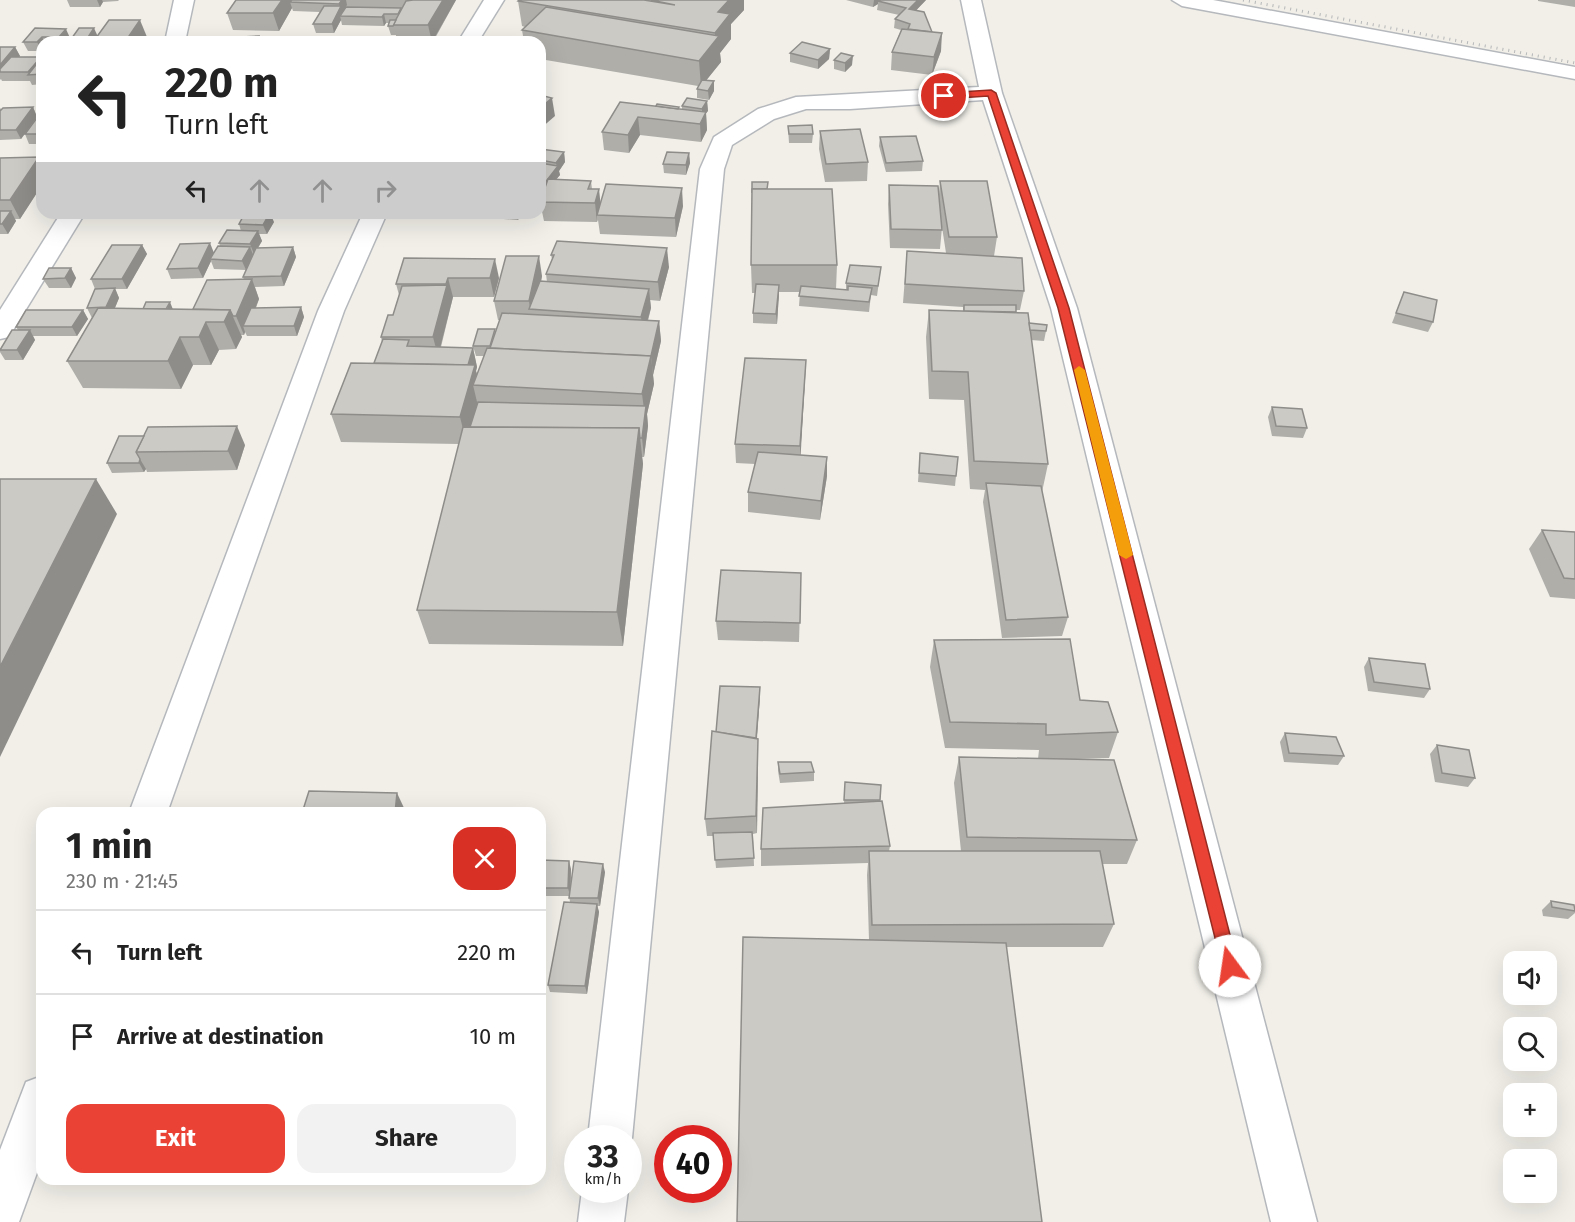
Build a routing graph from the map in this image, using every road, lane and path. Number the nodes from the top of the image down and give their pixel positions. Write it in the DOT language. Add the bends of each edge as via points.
graph roads {
  1 [pos="184,0"];
  2 [pos="494,0"];
  3 [pos="971,0"];
  4 [pos="1182,0"];
  5 [pos="177,36"];
  6 [pos="472,36"];
  7 [pos="1575,73"];
  8 [pos="991,93"];
  9 [pos="69,219"];
  10 [pos="372,219"];
  11 [pos="0,331"];
  12 [pos="150,807"];
  13 [pos="36,1114"];
  14 [pos="611,1125"];
  15 [pos="604,1203"];
  16 [pos="0,1211"];
  17 [pos="602,1222"];
  18 [pos="1294,1222"];
  1 -- 5 [label="street"];
  2 -- 6 [label="street"];
  3 -- 8 [label="street"];
  4 -- 7 [label="street"];
  8 -- 14 [label="street" via="850,103 804,102 765,114 723,142 712,169"];
  8 -- 18 [label="street" via="1064,308"];
  9 -- 11 [label="street"];
  10 -- 12 [label="street" via="331,311"];
  13 -- 16 [label="street"];
  15 -- 17 [label="street"];
}
